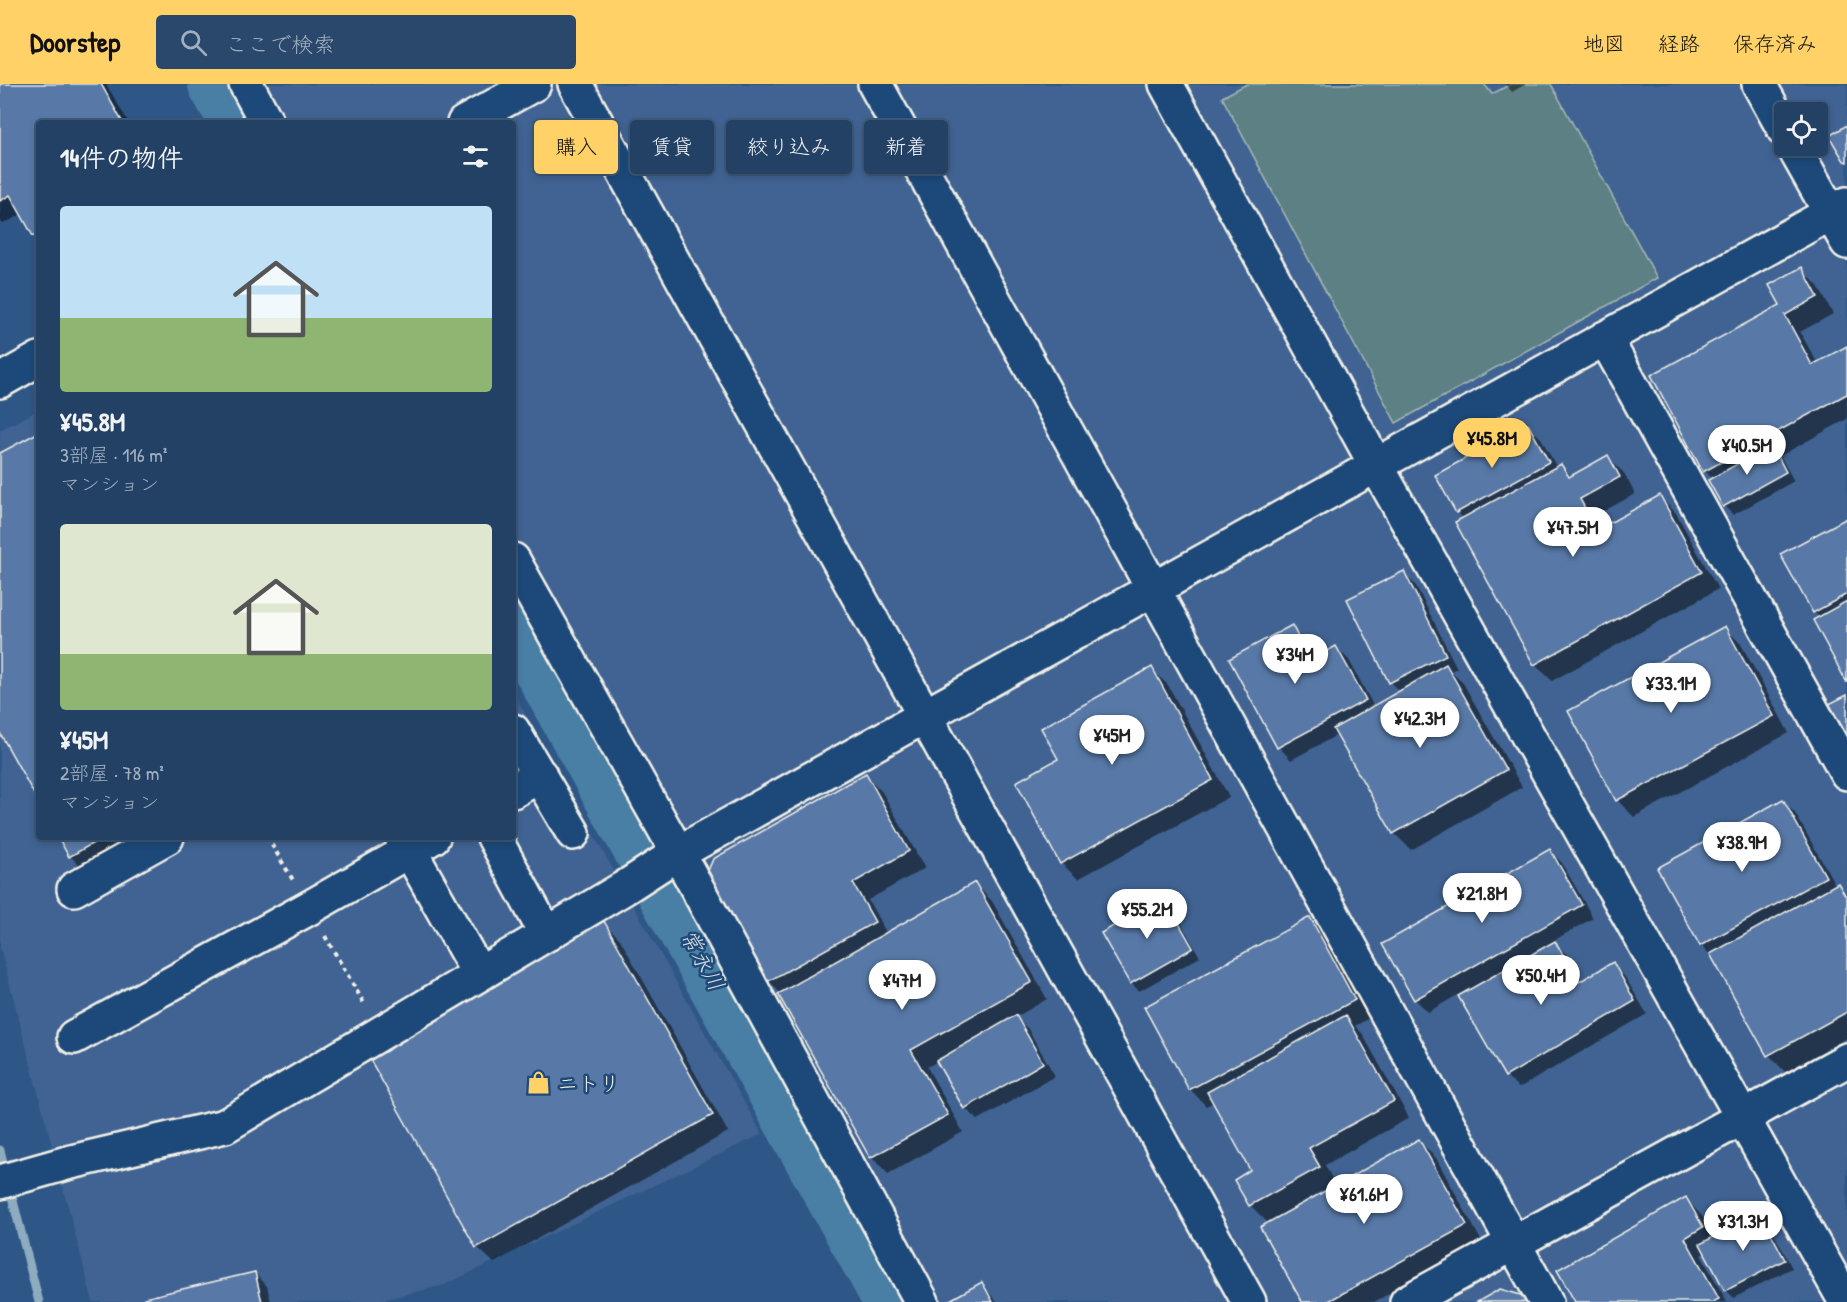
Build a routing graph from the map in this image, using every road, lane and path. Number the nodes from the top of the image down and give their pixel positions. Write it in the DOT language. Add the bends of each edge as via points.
graph roads {
  1 [pos="246,84"];
  2 [pos="534,84"];
  3 [pos="575,84"];
  4 [pos="875,84"];
  5 [pos="1166,84"];
  6 [pos="1759,84"];
  7 [pos="1774,111"];
  8 [pos="265,120"];
  9 [pos="469,120"];
  10 [pos="1800,156"];
  11 [pos="1839,209"];
  12 [pos="1847,242"];
  13 [pos="1605,338"];
  14 [pos="36,361"];
  15 [pos="0,381"];
  16 [pos="1376,465"];
  17 [pos="516,565"];
  18 [pos="1154,588"];
  19 [pos="924,716"];
  20 [pos="516,743"];
  21 [pos="1847,773"];
  22 [pos="526,783"];
  23 [pos="573,833"];
  24 [pos="162,840"];
  25 [pos="496,840"];
  26 [pos="415,842"];
  27 [pos="678,853"];
  28 [pos="74,889"];
  29 [pos="549,933"];
  30 [pos="479,974"];
  31 [pos="74,1037"];
  32 [pos="1847,1060"];
  33 [pos="1744,1117"];
  34 [pos="0,1182"];
  35 [pos="1513,1243"];
  36 [pos="922,1302"];
  37 [pos="1249,1302"];
  38 [pos="1407,1302"];
  39 [pos="1546,1302"];
  40 [pos="1846,1302"];
  1 -- 8 [label="street"];
  2 -- 9 [label="street"];
  3 -- 19 [label="street"];
  4 -- 18 [label="street"];
  5 -- 16 [label="street"];
  6 -- 7 [label="street"];
  10 -- 11 [label="street"];
  11 -- 12 [label="street"];
  11 -- 13 [label="street"];
  13 -- 16 [label="street"];
  13 -- 21 [label="street"];
  14 -- 15 [label="street"];
  16 -- 18 [label="street"];
  16 -- 33 [label="street"];
  17 -- 27 [label="street"];
  18 -- 19 [label="street"];
  18 -- 35 [label="street"];
  19 -- 27 [label="street"];
  19 -- 37 [label="street"];
  20 -- 22 [label="street"];
  22 -- 23 [label="street"];
  24 -- 28 [label="street"];
  25 -- 29 [label="street"];
  26 -- 30 [label="street"];
  26 -- 31 [label="street" via="346,887"];
  27 -- 29 [label="street"];
  27 -- 36 [label="street"];
  29 -- 30 [label="street"];
  30 -- 34 [label="street" via="225,1126"];
  32 -- 33 [label="street"];
  33 -- 35 [label="street"];
  33 -- 40 [label="street"];
  35 -- 38 [label="street"];
  35 -- 39 [label="street"];
}
